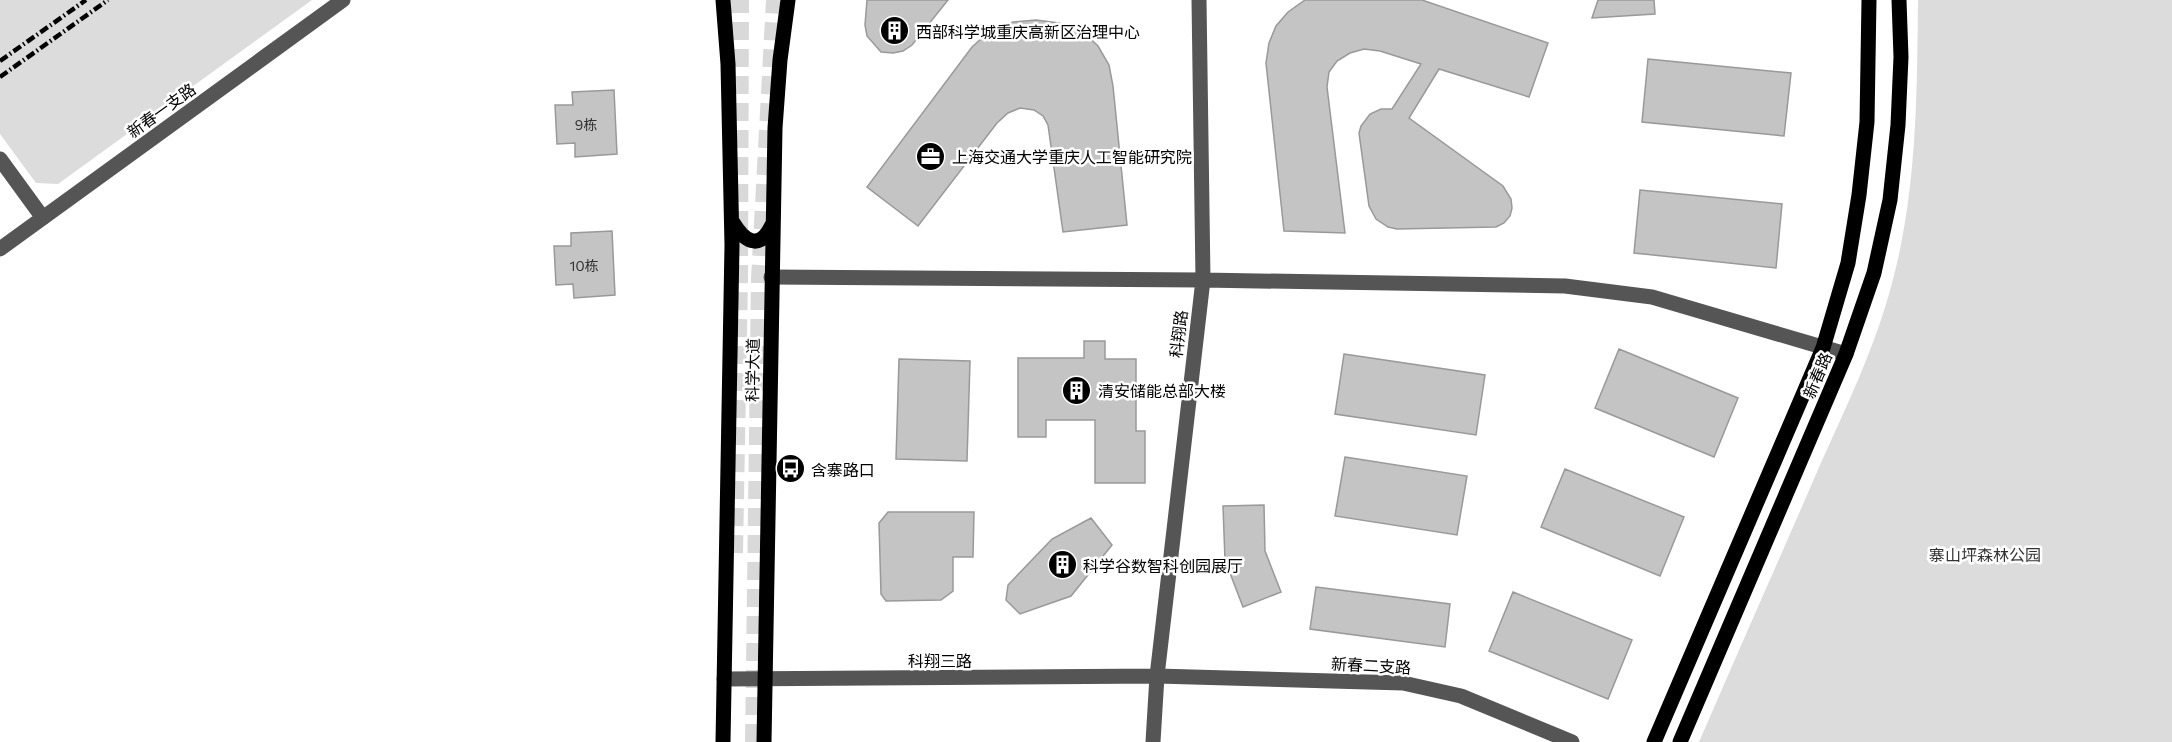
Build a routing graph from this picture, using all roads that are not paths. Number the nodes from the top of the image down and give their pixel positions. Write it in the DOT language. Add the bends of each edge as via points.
graph roads {
  1 [pos="343,0"];
  2 [pos="723,0"];
  3 [pos="788,0"];
  4 [pos="1199,0"];
  5 [pos="1869,0"];
  6 [pos="1899,0"];
  7 [pos="0,159"];
  8 [pos="43,218"];
  9 [pos="732,221"];
  10 [pos="772,225"];
  11 [pos="0,249"];
  12 [pos="771,277"];
  13 [pos="1203,279"];
  14 [pos="1823,348"];
  15 [pos="1846,354"];
  16 [pos="1157,676"];
  17 [pos="724,679"];
  18 [pos="765,679"];
  19 [pos="723,742"];
  20 [pos="764,742"];
  21 [pos="1153,742"];
  22 [pos="1572,742"];
  23 [pos="1654,742"];
  24 [pos="1680,742"];
  1 -- 8 [label="street, 新春一支路"];
  2 -- 9 [label="main road, 科学大道"];
  3 -- 10 [label="main road, 科学大道" via="775,128"];
  4 -- 13 [label="street, 科翔路"];
  5 -- 14 [label="main road, 新春路" via="1868,122 1859,195 1848,263"];
  6 -- 15 [label="main road, 新春路" via="1901,57 1890,200 1874,273"];
  7 -- 8 [label="street"];
  8 -- 11 [label="street, 新春一支路"];
  9 -- 10 [label="main road" via="747,240 765,237"];
  9 -- 17 [label="main road, 科学大道"];
  10 -- 12 [label="main road, 科学大道"];
  12 -- 13 [label="street"];
  12 -- 18 [label="main road, 科学大道"];
  13 -- 14 [label="street" via="1566,286 1652,297"];
  13 -- 16 [label="street, 科翔路"];
  14 -- 15 [label="street"];
  14 -- 23 [label="main road, 新春路"];
  15 -- 24 [label="main road, 新春路"];
  16 -- 18 [label="street, 科翔三路"];
  16 -- 21 [label="street, 科翔路"];
  16 -- 22 [label="street, 新春二支路" via="1403,683 1461,696"];
  17 -- 18 [label="street, 科翔三路"];
  17 -- 19 [label="main road, 科学大道"];
  18 -- 20 [label="main road, 科学大道"];
}
